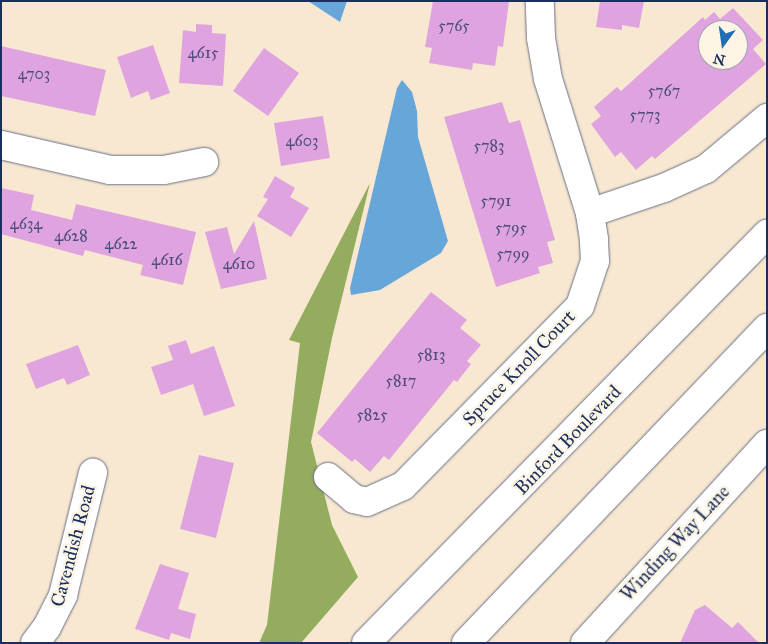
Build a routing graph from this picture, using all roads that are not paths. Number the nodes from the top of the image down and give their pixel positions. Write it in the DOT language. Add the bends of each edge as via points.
graph roads {
  1 [pos="540,1"];
  2 [pos="767,118"];
  3 [pos="1,145"];
  4 [pos="204,162"];
  5 [pos="590,213"];
  6 [pos="767,234"];
  7 [pos="767,328"];
  8 [pos="767,444"];
  9 [pos="93,473"];
  10 [pos="328,477"];
  11 [pos="34,643"];
  12 [pos="366,643"];
  13 [pos="466,643"];
  14 [pos="585,643"];
  1 -- 5 [label="street, Spruce Knoll Court" via="541,38 548,79"];
  2 -- 5 [label="street" via="706,169 664,188"];
  3 -- 4 [label="street" via="110,170 164,170"];
  5 -- 10 [label="street, Spruce Knoll Court" via="595,261 580,306 403,486 367,502 354,499"];
  6 -- 12 [label="street, Binford Boulevard"];
  7 -- 13 [label="street"];
  8 -- 14 [label="street, Winding Way Lane"];
  9 -- 11 [label="street, Cavendish Road" via="63,596 47,627"];
}
